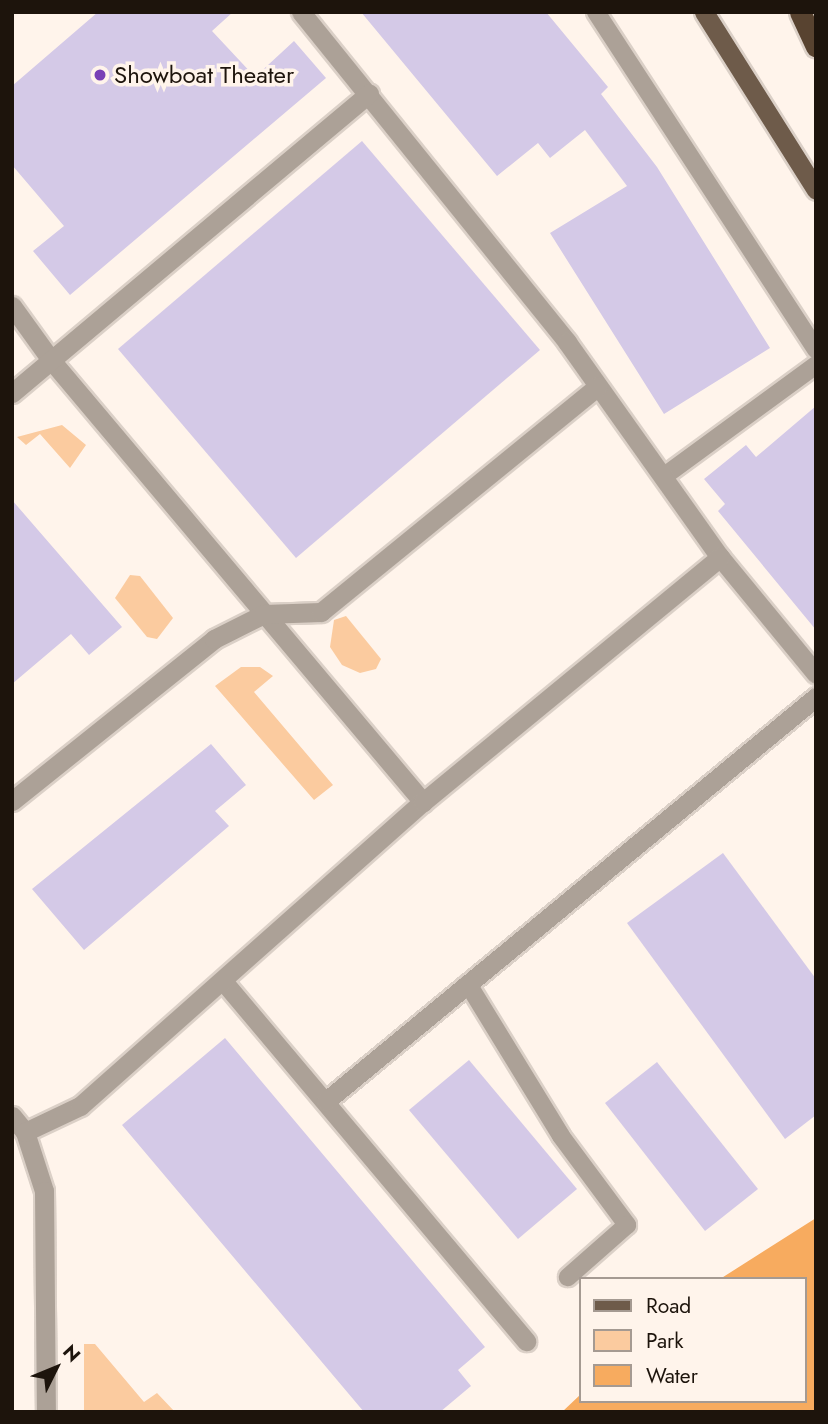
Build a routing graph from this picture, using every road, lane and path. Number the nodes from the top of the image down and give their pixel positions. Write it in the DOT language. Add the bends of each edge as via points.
graph roads {
  1 [pos="301,12"];
  2 [pos="596,12"];
  3 [pos="704,12"];
  4 [pos="800,12"];
  5 [pos="809,12"];
  6 [pos="816,24"];
  7 [pos="816,46"];
  8 [pos="369,93"];
  9 [pos="816,190"];
  10 [pos="12,306"];
  11 [pos="816,350"];
  12 [pos="51,360"];
  13 [pos="816,365"];
  14 [pos="598,386"];
  15 [pos="12,393"];
  16 [pos="663,477"];
  17 [pos="720,557"];
  18 [pos="264,614"];
  19 [pos="816,674"];
  20 [pos="816,698"];
  21 [pos="12,801"];
  22 [pos="424,802"];
  23 [pos="223,981"];
  24 [pos="468,984"];
  25 [pos="326,1101"];
  26 [pos="18,1124"];
  27 [pos="568,1277"];
  28 [pos="526,1341"];
  29 [pos="46,1412"];
  1 -- 8 [label="street"];
  2 -- 11 [label="lane"];
  3 -- 9 [label="main road"];
  4 -- 7 [label="highway"];
  5 -- 6 [label="main road"];
  8 -- 12 [label="street"];
  8 -- 14 [label="street"];
  10 -- 12 [label="street"];
  12 -- 15 [label="street"];
  12 -- 18 [label="street"];
  13 -- 16 [label="lane"];
  14 -- 16 [label="street"];
  14 -- 18 [label="street" via="321,612"];
  16 -- 17 [label="street"];
  17 -- 19 [label="street"];
  17 -- 22 [label="street"];
  18 -- 21 [label="street" via="214,639"];
  18 -- 22 [label="street"];
  20 -- 24 [label="street"];
  22 -- 23 [label="street"];
  23 -- 25 [label="street"];
  23 -- 26 [label="street" via="80,1106"];
  24 -- 25 [label="street"];
  24 -- 27 [label="lane" via="561,1136 627,1226"];
  25 -- 28 [label="street"];
  26 -- 29 [label="street" via="44,1191"];
}
